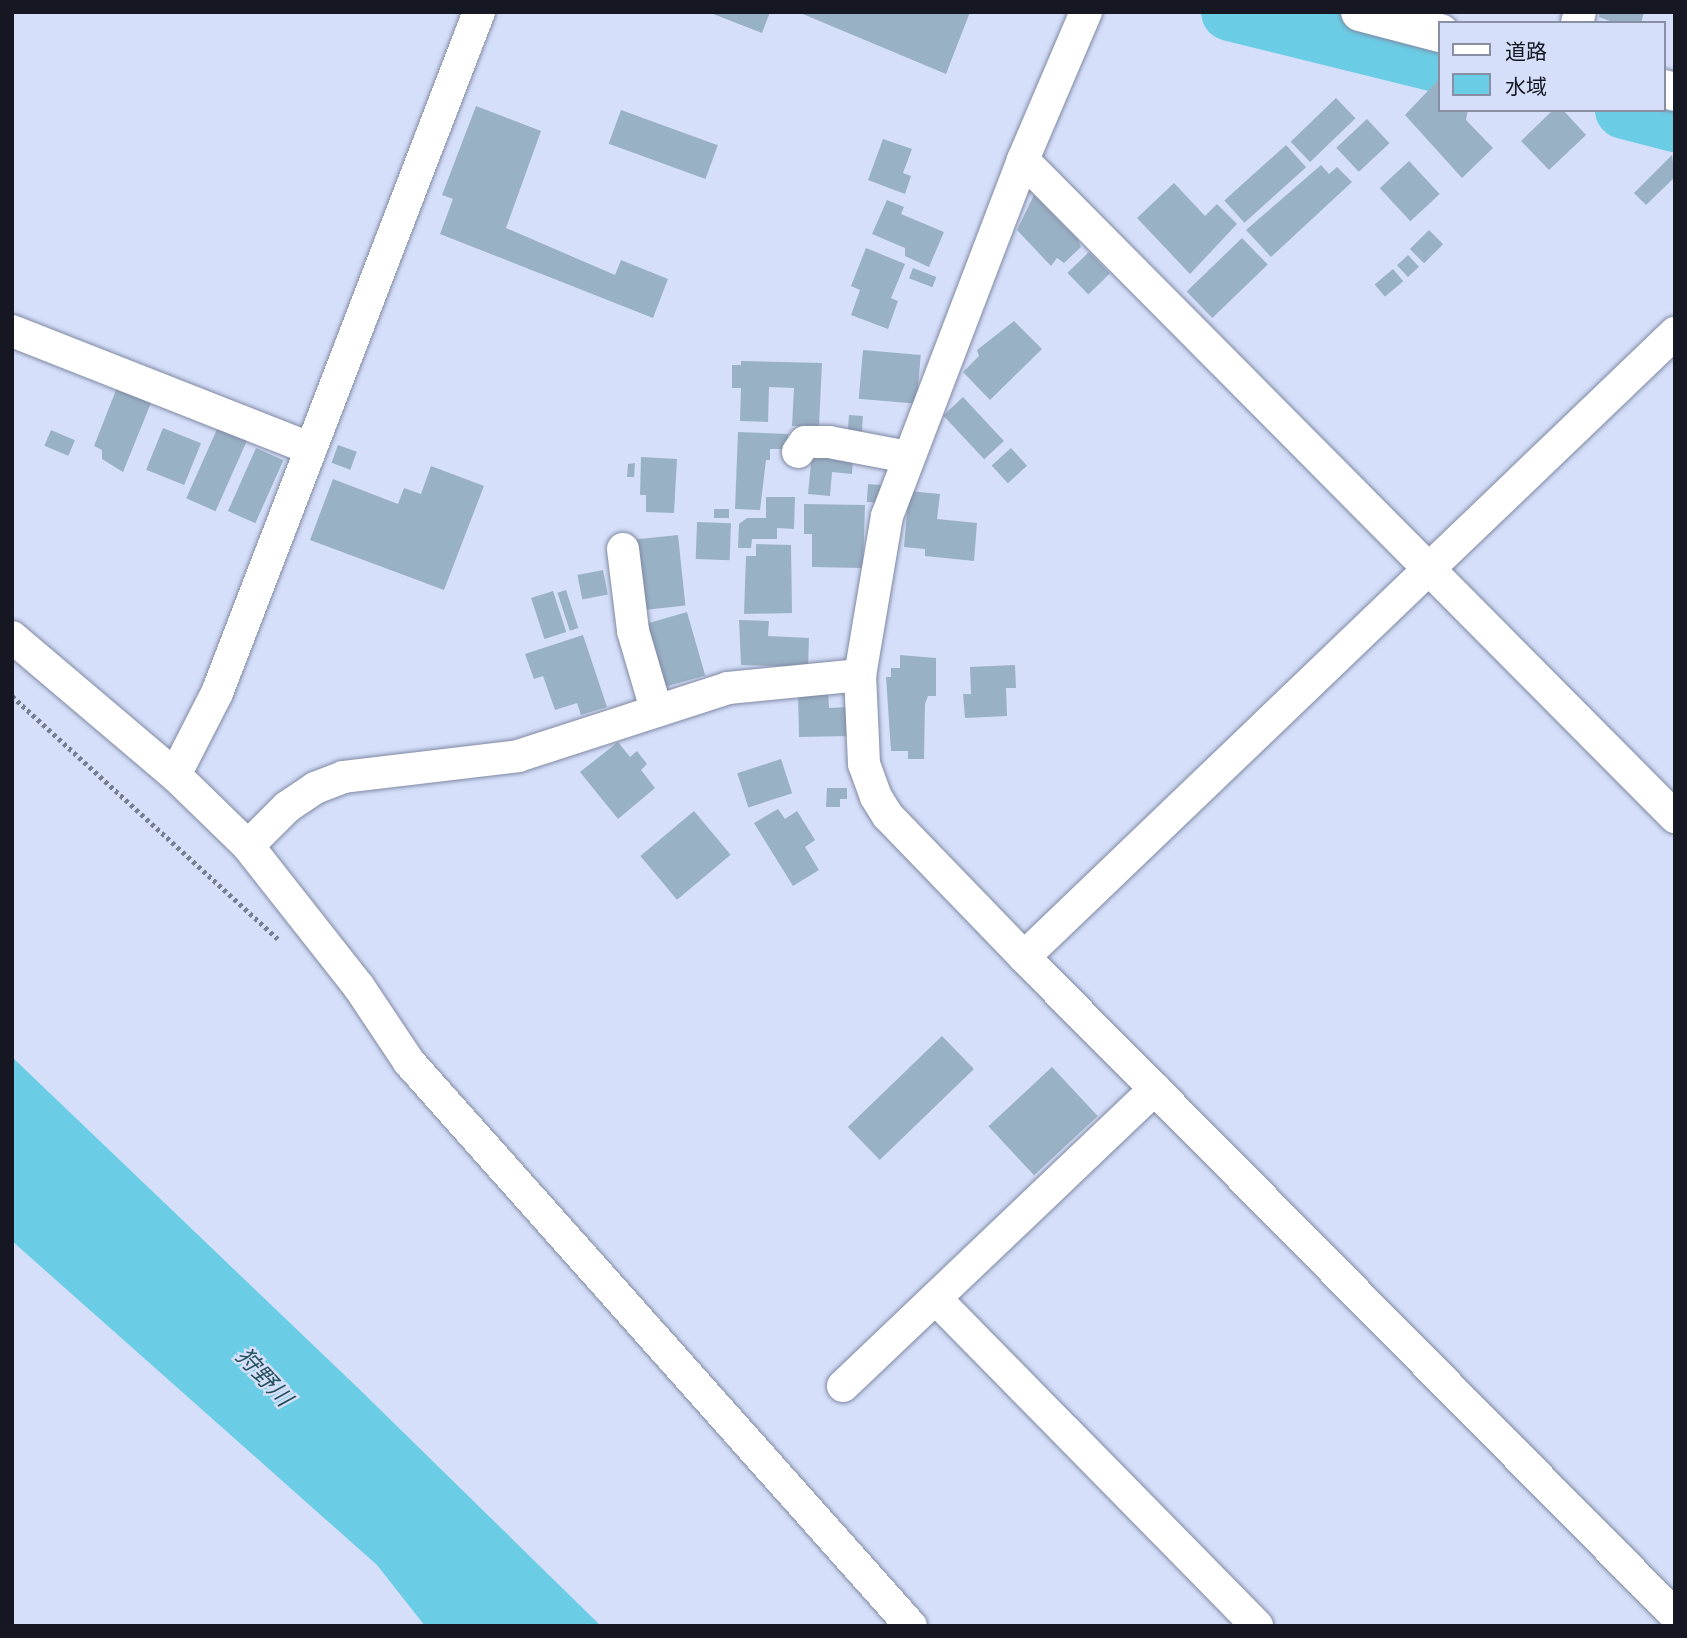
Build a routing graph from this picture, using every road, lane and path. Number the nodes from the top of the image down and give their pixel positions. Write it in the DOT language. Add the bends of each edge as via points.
graph roads {
  1 [pos="479,12"];
  2 [pos="1086,12"];
  3 [pos="1360,12"];
  4 [pos="1438,32"];
  5 [pos="1023,160"];
  6 [pos="12,331"];
  7 [pos="1675,333"];
  8 [pos="311,449"];
  9 [pos="798,452"];
  10 [pos="908,457"];
  11 [pos="623,549"];
  12 [pos="1432,570"];
  13 [pos="12,638"];
  14 [pos="860,674"];
  15 [pos="12,696"];
  16 [pos="656,709"];
  17 [pos="175,775"];
  18 [pos="1675,817"];
  19 [pos="247,845"];
  20 [pos="283,944"];
  21 [pos="1024,957"];
  22 [pos="1155,1089"];
  23 [pos="936,1299"];
  24 [pos="843,1386"];
  25 [pos="1675,1615"];
  26 [pos="911,1626"];
  27 [pos="1257,1626"];
  1 -- 8 [label="street"];
  2 -- 5 [label="street"];
  3 -- 4 [label="highway"];
  5 -- 10 [label="street"];
  5 -- 12 [label="street"];
  6 -- 8 [label="street"];
  7 -- 12 [label="street"];
  8 -- 17 [label="street" via="217,693"];
  9 -- 10 [label="street" via="805,442 830,442"];
  10 -- 14 [label="street" via="887,516"];
  11 -- 16 [label="street" via="633,631"];
  12 -- 18 [label="street"];
  12 -- 21 [label="street"];
  13 -- 17 [label="street"];
  14 -- 16 [label="street" via="728,688"];
  14 -- 21 [label="street" via="864,764 876,797 888,816"];
  15 -- 20 [label="path"];
  16 -- 19 [label="street" via="540,752 343,777 314,788 287,807"];
  17 -- 19 [label="street"];
  19 -- 26 [label="street" via="359,986 409,1062"];
  21 -- 22 [label="street"];
  22 -- 23 [label="street"];
  22 -- 25 [label="street"];
  23 -- 24 [label="street"];
  23 -- 27 [label="street"];
}
